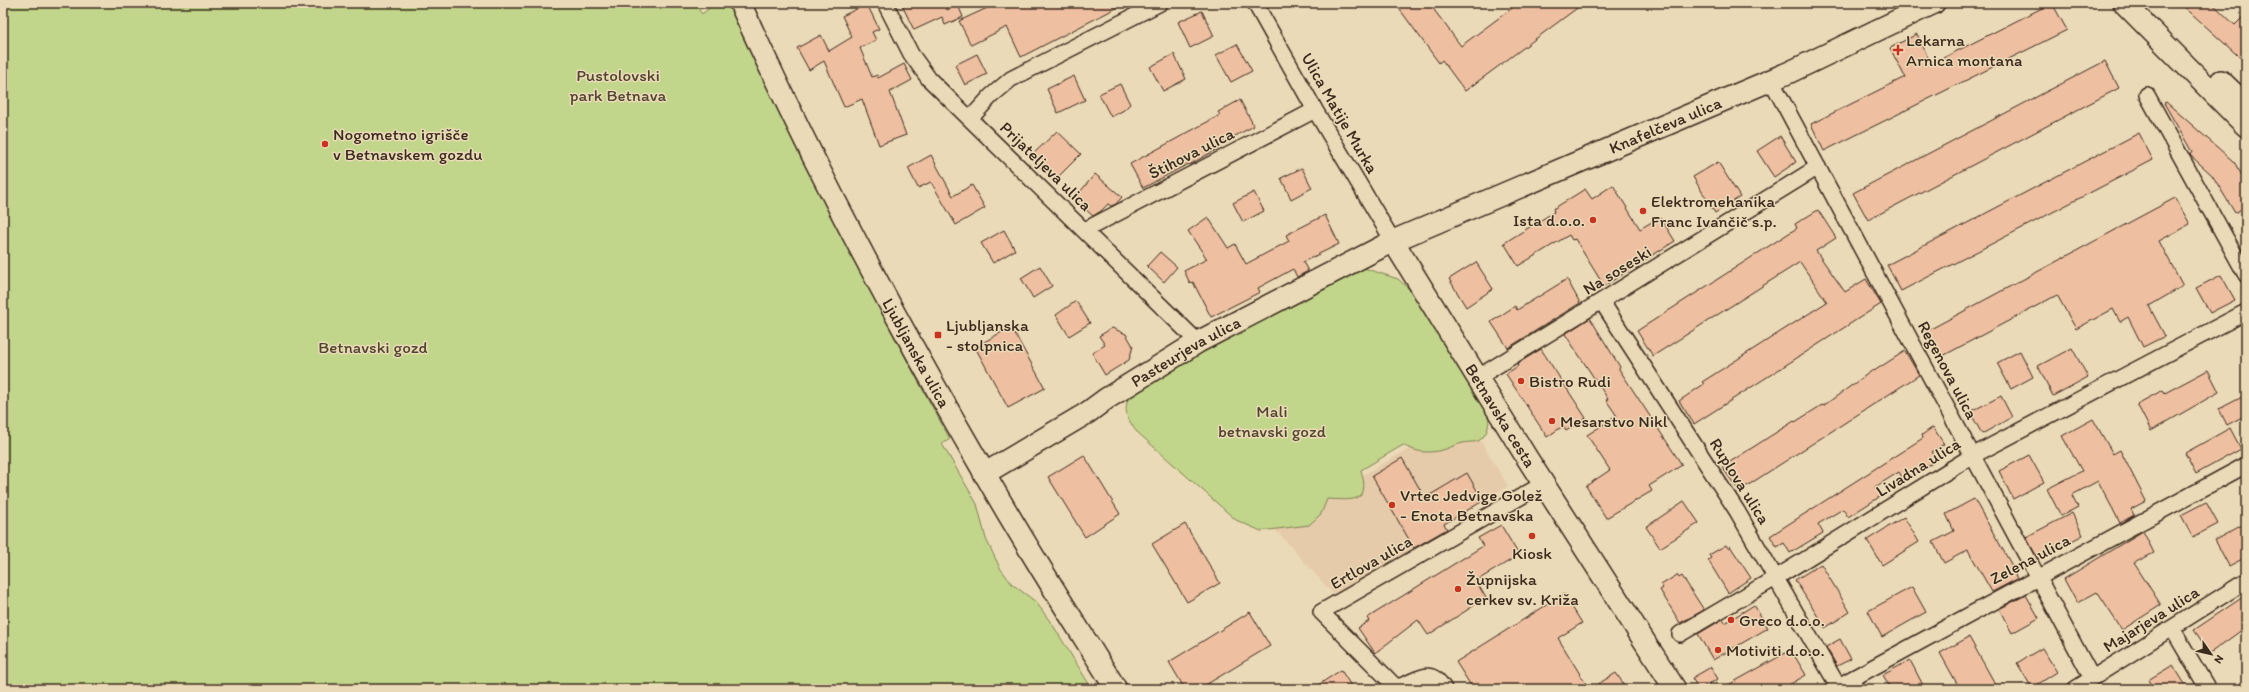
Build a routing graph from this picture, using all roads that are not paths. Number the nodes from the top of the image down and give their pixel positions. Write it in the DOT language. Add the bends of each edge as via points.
graph roads {
  1 [pos="740,3"];
  2 [pos="885,3"];
  3 [pos="1160,3"];
  4 [pos="1255,3"];
  5 [pos="1934,3"];
  6 [pos="2124,3"];
  7 [pos="2141,3"];
  8 [pos="1771,80"];
  9 [pos="2147,95"];
  10 [pos="2246,105"];
  11 [pos="1315,110"];
  12 [pos="970,119"];
  13 [pos="2246,126"];
  14 [pos="1818,167"];
  15 [pos="1085,230"];
  16 [pos="1393,241"];
  17 [pos="2246,275"];
  18 [pos="1602,302"];
  19 [pos="2246,312"];
  20 [pos="1198,342"];
  21 [pos="1477,378"];
  22 [pos="1972,456"];
  23 [pos="2246,465"];
  24 [pos="984,474"];
  25 [pos="1543,484"];
  26 [pos="2037,576"];
  27 [pos="1777,577"];
  28 [pos="2246,581"];
  29 [pos="2172,628"];
  30 [pos="1680,634"];
  31 [pos="2092,678"];
  32 [pos="1394,688"];
  33 [pos="1836,688"];
  34 [pos="1116,689"];
  35 [pos="1444,689"];
  36 [pos="1674,689"];
  37 [pos="2075,689"];
  38 [pos="2208,689"];
  1 -- 24 [label="street, Ljubljanska ulica" via="827,187"];
  2 -- 12 [label="street, Prijateljeva ulica" via="919,67"];
  3 -- 12 [label="street" via="1011,79"];
  4 -- 11 [label="street, Ulica Matije Murka"];
  5 -- 8 [label="street, Knafelčeva ulica"];
  6 -- 13 [label="street"];
  7 -- 10 [label="street"];
  8 -- 14 [label="street, Regenova ulica"];
  8 -- 16 [label="street, Knafelčeva ulica"];
  9 -- 17 [label="street"];
  11 -- 15 [label="street, Štihova ulica"];
  11 -- 16 [label="street, Ulica Matije Murka"];
  12 -- 15 [label="street, Prijateljeva ulica"];
  14 -- 18 [label="street, Na soseski"];
  14 -- 22 [label="street, Regenova ulica"];
  15 -- 20 [label="street, Prijateljeva ulica"];
  16 -- 20 [label="street, Pasteurjeva ulica"];
  16 -- 21 [label="street, Betnavska cesta"];
  18 -- 21 [label="street, Na soseski"];
  18 -- 27 [label="street, Ruplova ulica"];
  19 -- 22 [label="street, Livadna ulica"];
  20 -- 24 [label="street, Pasteurjeva ulica" via="1087,413"];
  21 -- 25 [label="street, Betnavska cesta"];
  22 -- 26 [label="street, Regenova ulica"];
  22 -- 27 [label="street, Livadna ulica"];
  23 -- 26 [label="street, Zelena ulica"];
  24 -- 34 [label="street, Ljubljanska ulica"];
  25 -- 32 [label="street, Ertlova ulica" via="1322,612"];
  25 -- 36 [label="street, Betnavska cesta"];
  26 -- 31 [label="street, Regenova ulica"];
  26 -- 33 [label="street, Zelena ulica"];
  27 -- 30 [label="street, Livadna ulica"];
  27 -- 33 [label="street, Ruplova ulica"];
  28 -- 29 [label="street, Majarjeva ulica"];
  29 -- 31 [label="street, Majarjeva ulica"];
  29 -- 38 [label="street"];
  31 -- 37 [label="street, Majarjeva ulica"];
  32 -- 35 [label="street" via="1427,676 1434,678"];
}
